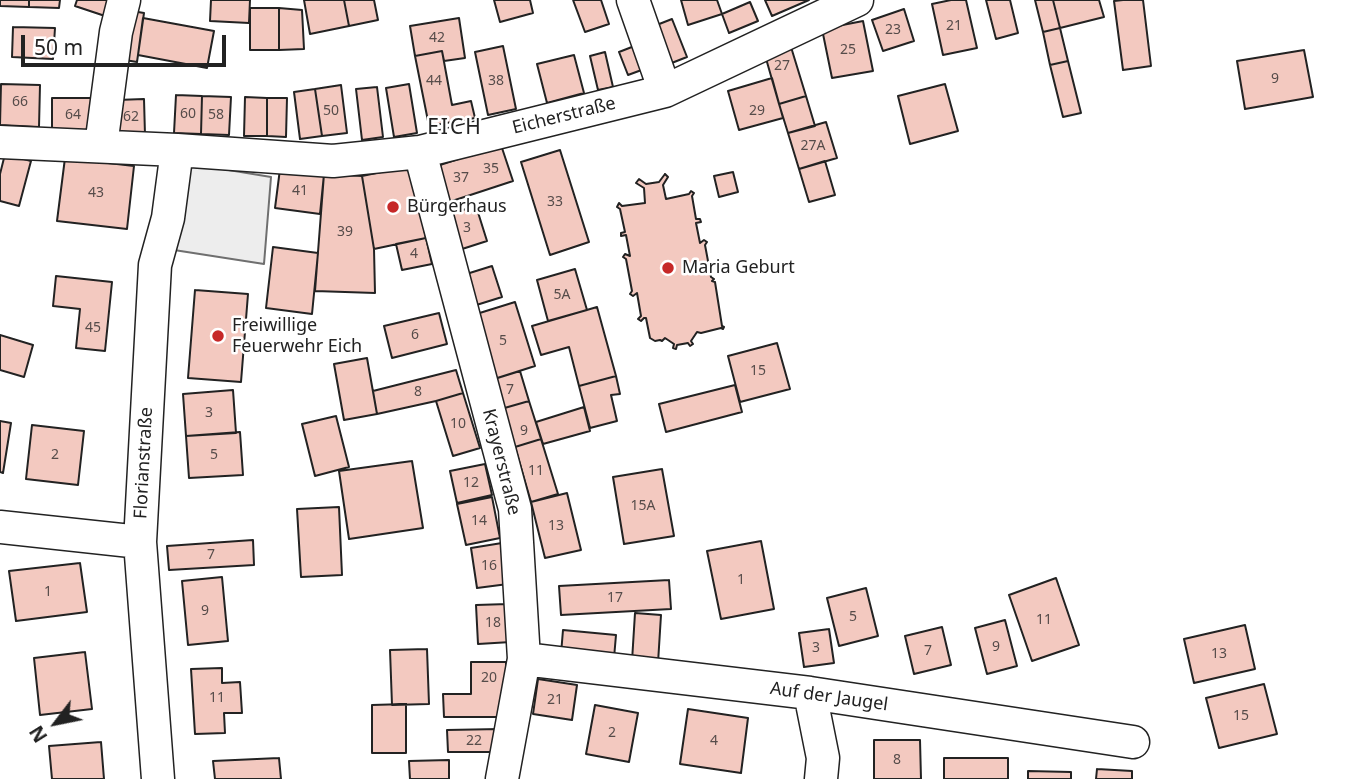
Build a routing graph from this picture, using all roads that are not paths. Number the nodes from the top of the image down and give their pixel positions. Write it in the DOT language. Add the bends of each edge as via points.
graph roads {
  1 [pos="124,0"];
  2 [pos="633,0"];
  3 [pos="857,0"];
  4 [pos="665,91"];
  5 [pos="0,142"];
  6 [pos="101,146"];
  7 [pos="177,150"];
  8 [pos="420,152"];
  9 [pos="0,527"];
  10 [pos="140,542"];
  11 [pos="524,660"];
  12 [pos="810,694"];
  13 [pos="1133,742"];
  14 [pos="158,779"];
  15 [pos="502,779"];
  16 [pos="821,779"];
  1 -- 6 [label="street"];
  2 -- 4 [label="street"];
  3 -- 4 [label="street, Eicherstraße"];
  4 -- 8 [label="street, Eicherstraße"];
  5 -- 6 [label="street, Eicherstraße"];
  6 -- 7 [label="street, Eicherstraße"];
  7 -- 8 [label="street, Eicherstraße" via="333,161"];
  7 -- 10 [label="street, Florianstraße" via="168,218 155,265"];
  8 -- 11 [label="street, Krayerstraße" via="515,509"];
  9 -- 10 [label="street"];
  10 -- 14 [label="street, Florianstraße"];
  11 -- 12 [label="street, Auf der Jaugel"];
  11 -- 15 [label="street, Krayerstraße"];
  12 -- 13 [label="street, Auf der Jaugel"];
  12 -- 16 [label="street" via="823,758"];
}
